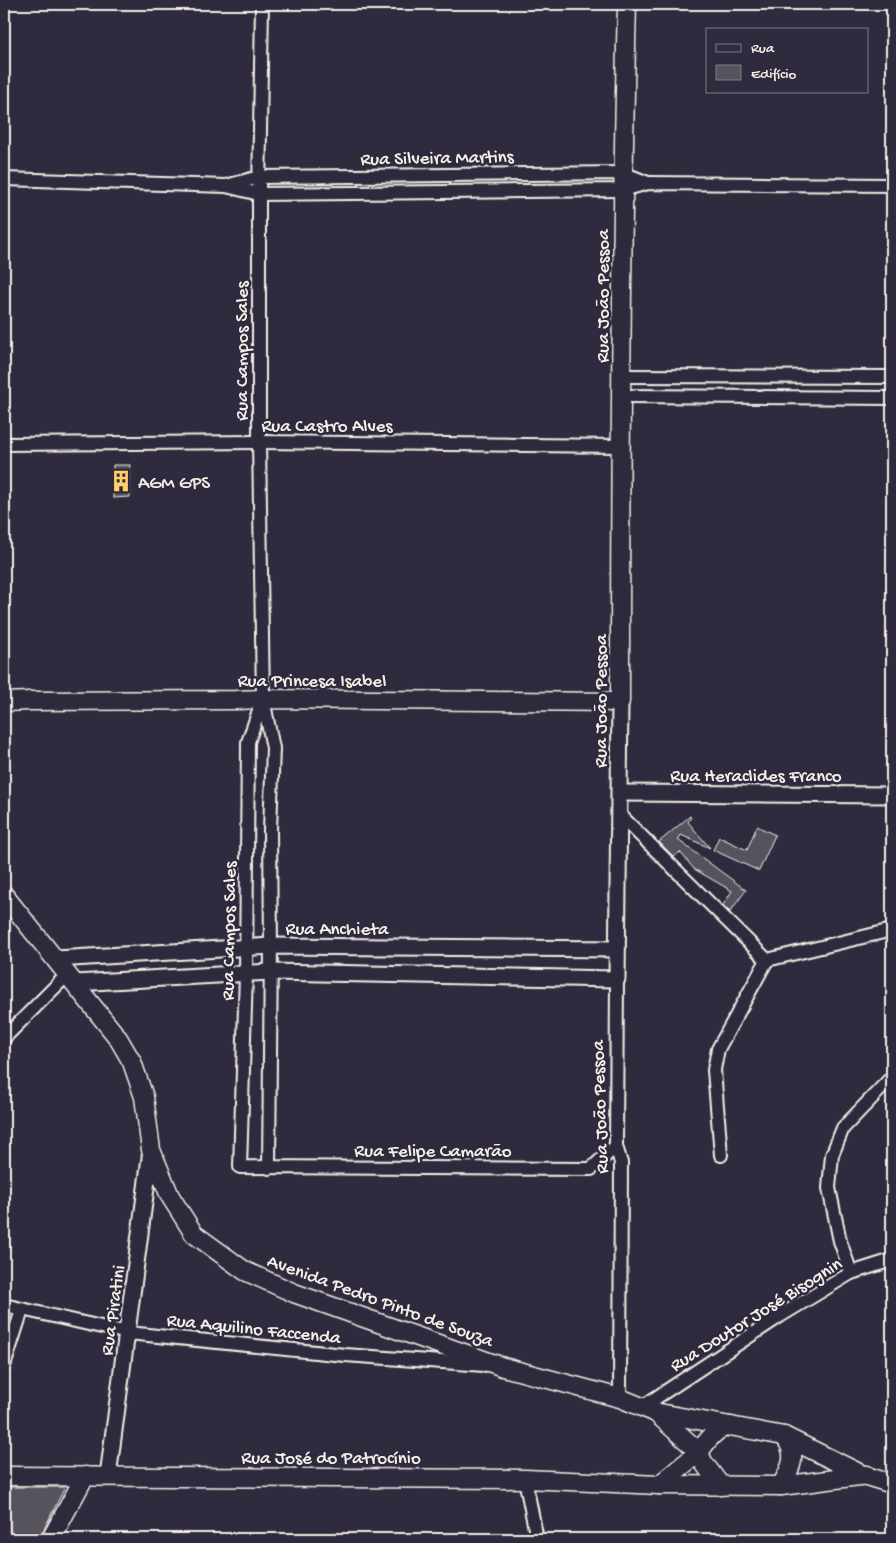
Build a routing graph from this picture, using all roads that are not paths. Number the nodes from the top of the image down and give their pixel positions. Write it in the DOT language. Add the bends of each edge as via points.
graph roads {
  1 [pos="262,4"];
  2 [pos="627,4"];
  3 [pos="623,173"];
  4 [pos="403,175"];
  5 [pos="259,177"];
  6 [pos="4,179"];
  7 [pos="648,183"];
  8 [pos="892,185"];
  9 [pos="226,186"];
  10 [pos="622,190"];
  11 [pos="404,193"];
  12 [pos="259,194"];
  13 [pos="622,376"];
  14 [pos="892,377"];
  15 [pos="622,396"];
  16 [pos="892,398"];
  17 [pos="259,442"];
  18 [pos="4,444"];
  19 [pos="620,446"];
  20 [pos="263,699"];
  21 [pos="4,702"];
  22 [pos="620,702"];
  23 [pos="620,793"];
  24 [pos="892,795"];
  25 [pos="619,814"];
  26 [pos="247,830"];
  27 [pos="270,830"];
  28 [pos="4,895"];
  29 [pos="892,930"];
  30 [pos="271,946"];
  31 [pos="247,948"];
  32 [pos="440,948"];
  33 [pos="617,949"];
  34 [pos="56,959"];
  35 [pos="767,960"];
  36 [pos="271,972"];
  37 [pos="246,974"];
  38 [pos="441,975"];
  39 [pos="72,979"];
  40 [pos="617,979"];
  41 [pos="4,1038"];
  42 [pos="892,1077"];
  43 [pos="616,1146"];
  44 [pos="151,1150"];
  45 [pos="721,1155"];
  46 [pos="240,1167"];
  47 [pos="269,1168"];
  48 [pos="892,1260"];
  49 [pos="851,1273"];
  50 [pos="4,1305"];
  51 [pos="22,1310"];
  52 [pos="128,1333"];
  53 [pos="4,1366"];
  54 [pos="503,1367"];
  55 [pos="620,1398"];
  56 [pos="648,1409"];
  57 [pos="731,1426"];
  58 [pos="784,1436"];
  59 [pos="699,1452"];
  60 [pos="863,1475"];
  61 [pos="892,1475"];
  62 [pos="4,1476"];
  63 [pos="85,1476"];
  64 [pos="108,1476"];
  65 [pos="525,1479"];
  66 [pos="892,1484"];
  67 [pos="658,1485"];
  68 [pos="722,1486"];
  69 [pos="781,1486"];
  70 [pos="51,1539"];
  71 [pos="537,1539"];
  1 -- 5 [label="street, Rua Campos Sales"];
  2 -- 3 [label="main road, Rua João Pessoa"];
  3 -- 4 [label="street, Rua Silveira Martins"];
  3 -- 7 [label="street, Rua Silveira Martins"];
  3 -- 10 [label="main road, Rua João Pessoa"];
  4 -- 5 [label="street, Rua Silveira Martins"];
  4 -- 11 [label="street"];
  5 -- 9 [label="street, Rua Silveira Martins"];
  5 -- 12 [label="street, Rua Campos Sales"];
  6 -- 9 [label="street, Rua Silveira Martins"];
  7 -- 8 [label="street, Rua Silveira Martins"];
  7 -- 10 [label="street, Rua Silveira Martins"];
  9 -- 12 [label="street, Rua Silveira Martins"];
  10 -- 11 [label="street, Rua Silveira Martins"];
  10 -- 13 [label="main road, Rua João Pessoa"];
  11 -- 12 [label="street, Rua Silveira Martins"];
  12 -- 17 [label="street, Rua Campos Sales"];
  13 -- 14 [label="street"];
  13 -- 15 [label="main road, Rua João Pessoa"];
  15 -- 16 [label="street"];
  15 -- 19 [label="main road, Rua João Pessoa"];
  17 -- 18 [label="street, Rua Castro Alves"];
  17 -- 19 [label="street, Rua Castro Alves"];
  17 -- 20 [label="street, Rua Campos Sales"];
  19 -- 22 [label="main road, Rua João Pessoa"];
  20 -- 21 [label="main road, Rua Princesa Isabel"];
  20 -- 22 [label="main road, Rua Princesa Isabel"];
  20 -- 26 [label="street, Rua Campos Sales" via="248,742"];
  20 -- 27 [label="street, Rua Campos Sales" via="273,748"];
  22 -- 23 [label="street, Rua João Pessoa"];
  23 -- 24 [label="street, Rua Heraclides Franco"];
  23 -- 25 [label="street, Rua João Pessoa"];
  25 -- 33 [label="street, Rua João Pessoa"];
  25 -- 35 [label="street"];
  26 -- 27 [label="street"];
  26 -- 31 [label="street, Rua Campos Sales"];
  27 -- 30 [label="street, Rua Campos Sales"];
  28 -- 34 [label="main road, Avenida Pedro Pinto de Souza"];
  29 -- 35 [label="street"];
  30 -- 31 [label="street, Rua Anchieta"];
  30 -- 32 [label="street, Rua Anchieta"];
  30 -- 36 [label="street, Rua Campos Sales"];
  31 -- 34 [label="street, Rua Anchieta"];
  31 -- 37 [label="street, Rua Campos Sales"];
  32 -- 33 [label="street, Rua Anchieta"];
  32 -- 38 [label="street"];
  33 -- 40 [label="street, Rua João Pessoa"];
  34 -- 39 [label="main road, Avenida Pedro Pinto de Souza"];
  35 -- 45 [label="street" via="718,1049 714,1070"];
  36 -- 37 [label="street"];
  36 -- 38 [label="street"];
  36 -- 47 [label="street, Rua Campos Sales"];
  37 -- 39 [label="street"];
  37 -- 46 [label="street, Rua Campos Sales"];
  38 -- 40 [label="street"];
  39 -- 41 [label="street"];
  39 -- 44 [label="main road, Avenida Pedro Pinto de Souza" via="118,1038 132,1062 144,1097"];
  40 -- 43 [label="street, Rua João Pessoa"];
  42 -- 49 [label="street" via="843,1128 832,1155 829,1188 840,1241"];
  43 -- 47 [label="street, Rua Felipe Camarão" via="591,1168"];
  43 -- 55 [label="street, Rua João Pessoa" via="621,1163"];
  44 -- 52 [label="street, Rua Piratini"];
  44 -- 54 [label="main road, Avenida Pedro Pinto de Souza" via="170,1196 194,1234 245,1270 294,1293"];
  46 -- 47 [label="street, Rua Felipe Camarão"];
  48 -- 49 [label="street, Rua Doutor José Bisognin"];
  49 -- 56 [label="street, Rua Doutor José Bisognin" via="780,1316"];
  50 -- 51 [label="street, Rua Aquilino Faccenda"];
  51 -- 52 [label="street, Rua Aquilino Faccenda"];
  51 -- 53 [label="street"];
  52 -- 54 [label="street, Rua Aquilino Faccenda"];
  52 -- 64 [label="street, Rua Piratini"];
  54 -- 55 [label="main road, Avenida Pedro Pinto de Souza"];
  55 -- 56 [label="main road, Avenida Pedro Pinto de Souza"];
  56 -- 57 [label="main road, Avenida Pedro Pinto de Souza"];
  56 -- 59 [label="main road, Avenida Pedro Pinto de Souza"];
  57 -- 58 [label="main road"];
  57 -- 59 [label="main road" via="723,1427 710,1436"];
  58 -- 60 [label="main road"];
  58 -- 69 [label="main road" via="791,1444 793,1456"];
  59 -- 67 [label="main road"];
  59 -- 68 [label="main road"];
  60 -- 61 [label="main road"];
  60 -- 66 [label="main road"];
  60 -- 69 [label="main road"];
  62 -- 63 [label="main road, Rua José do Patrocínio"];
  63 -- 64 [label="main road, Rua José do Patrocínio"];
  63 -- 70 [label="main road"];
  64 -- 65 [label="main road, Rua José do Patrocínio"];
  65 -- 67 [label="main road, Rua José do Patrocínio"];
  65 -- 71 [label="street"];
  67 -- 68 [label="main road, Rua José do Patrocínio"];
  68 -- 69 [label="main road"];
}
